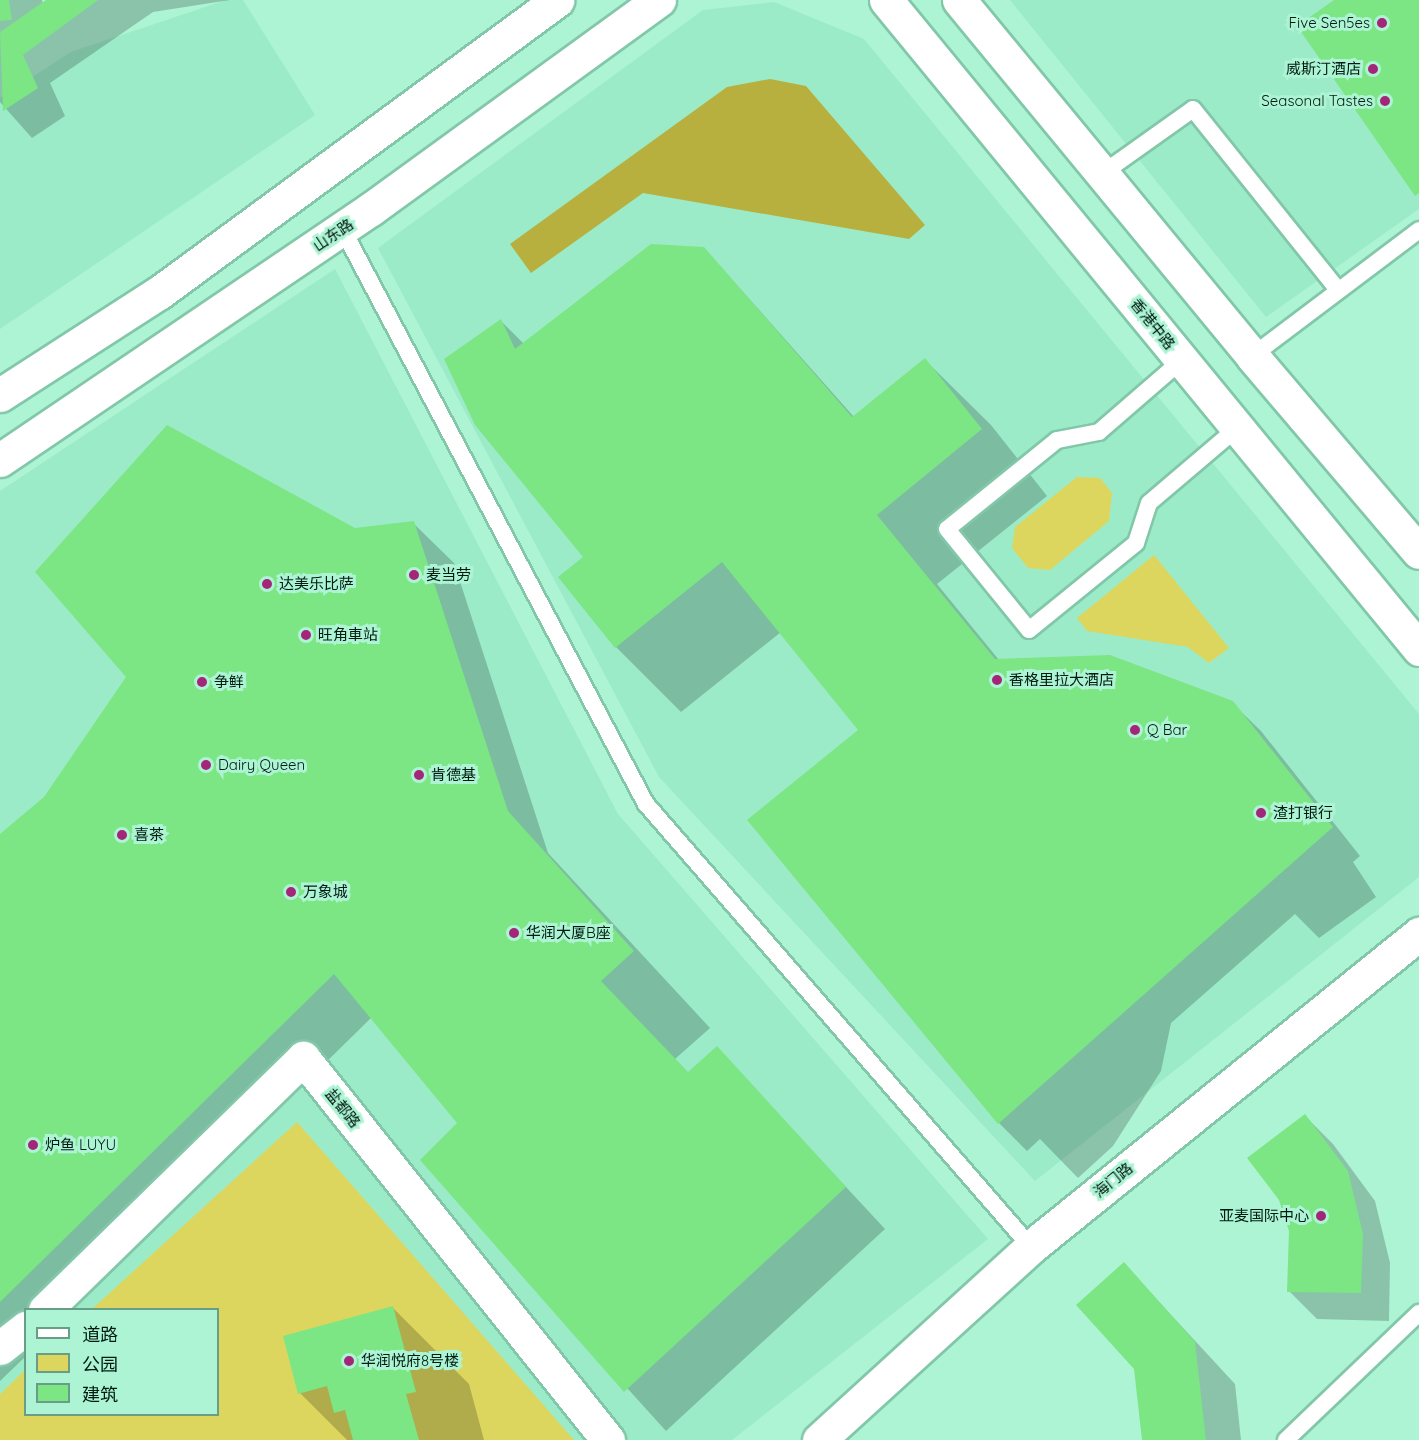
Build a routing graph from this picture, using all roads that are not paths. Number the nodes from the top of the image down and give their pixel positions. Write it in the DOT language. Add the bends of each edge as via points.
graph roads {
  1 [pos="557,0"];
  2 [pos="659,0"];
  3 [pos="886,0"];
  4 [pos="959,0"];
  5 [pos="1103,173"];
  6 [pos="342,228"];
  7 [pos="1419,230"];
  8 [pos="1336,289"];
  9 [pos="1252,356"];
  10 [pos="1182,360"];
  11 [pos="0,395"];
  12 [pos="1237,428"];
  13 [pos="0,460"];
  14 [pos="1419,552"];
  15 [pos="1419,649"];
  16 [pos="1419,934"];
  17 [pos="1031,1246"];
  18 [pos="47,1308"];
  19 [pos="1419,1313"];
  20 [pos="24,1330"];
  21 [pos="0,1348"];
  22 [pos="608,1440"];
  23 [pos="819,1440"];
  24 [pos="1286,1440"];
  1 -- 11 [label="main road" via="160,292"];
  2 -- 6 [label="main road, 山东路"];
  3 -- 10 [label="main road, 香港中路"];
  4 -- 5 [label="main road"];
  5 -- 8 [label="lane" via="1193,109"];
  5 -- 9 [label="main road"];
  6 -- 13 [label="main road, 山东路"];
  6 -- 17 [label="lane" via="646,804"];
  7 -- 8 [label="lane"];
  8 -- 9 [label="lane"];
  9 -- 14 [label="main road"];
  10 -- 12 [label="main road, 香港中路"];
  10 -- 12 [label="lane" via="1099,432 1057,440 947,529 1029,630 1136,543 1149,503"];
  12 -- 15 [label="main road, 香港中路"];
  16 -- 17 [label="main road, 海门路"];
  17 -- 23 [label="main road, 海门路"];
  18 -- 22 [label="main road, 盐都路" via="303,1058"];
  19 -- 24 [label="lane"];
  20 -- 21 [label="main road"];
}
